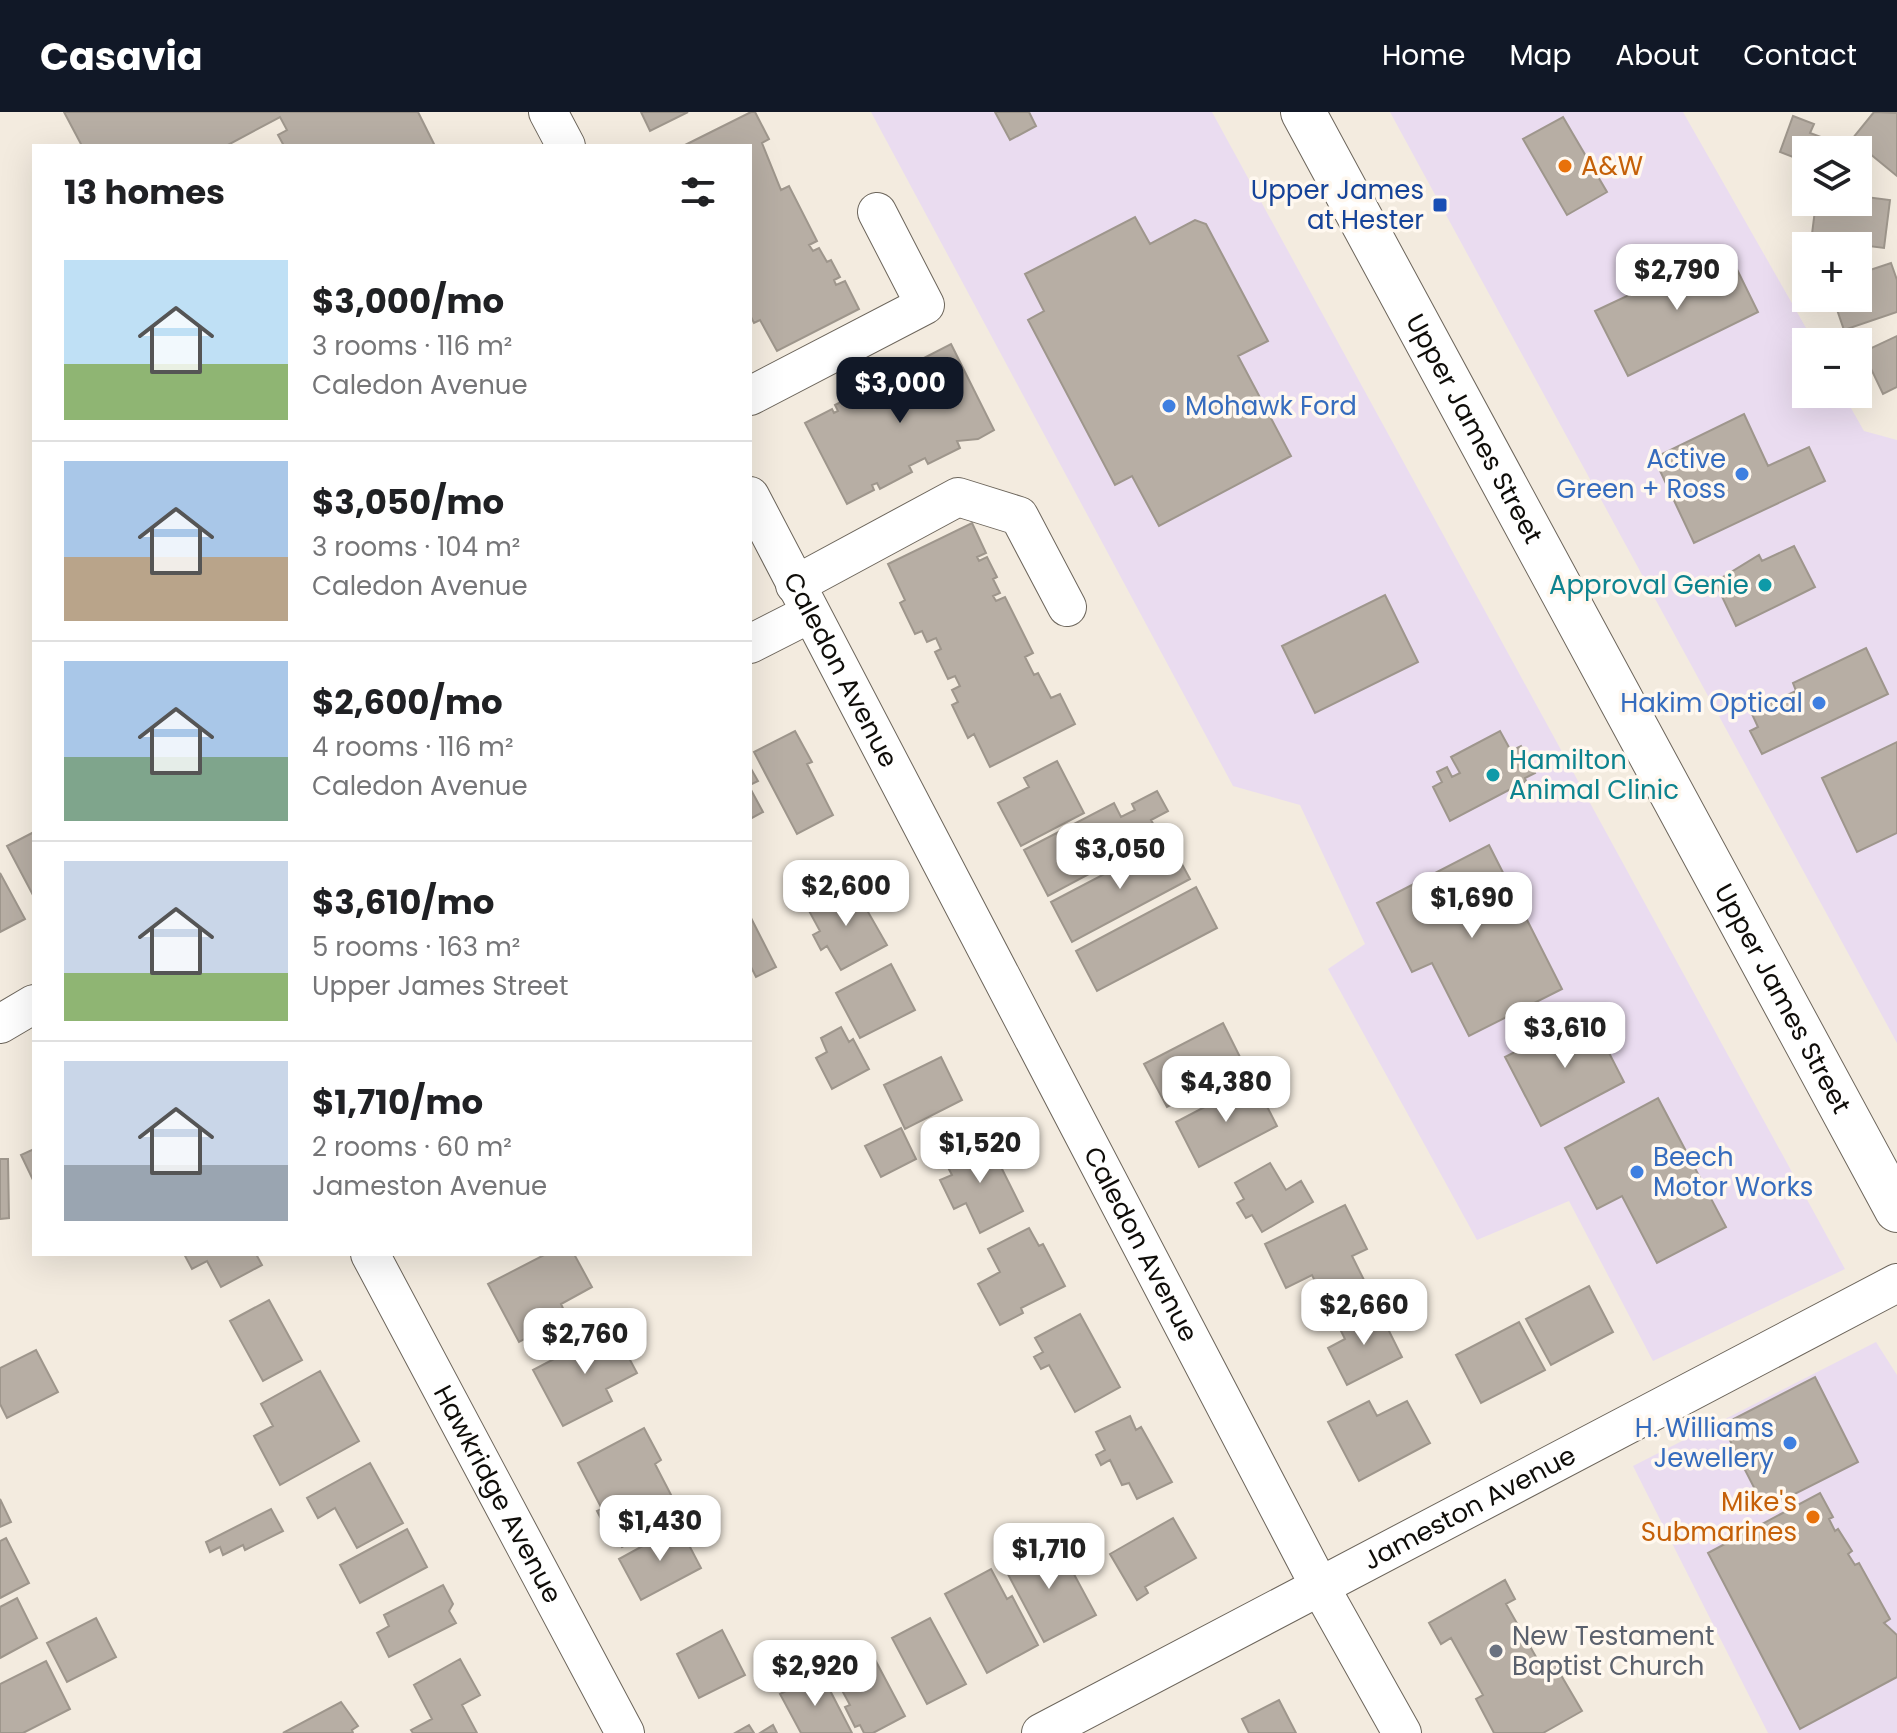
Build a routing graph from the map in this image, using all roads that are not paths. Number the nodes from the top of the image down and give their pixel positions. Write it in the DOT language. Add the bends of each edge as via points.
graph roads {
  1 [pos="548,112"];
  2 [pos="1303,112"];
  3 [pos="565,144"];
  4 [pos="877,212"];
  5 [pos="752,395"];
  6 [pos="752,500"];
  7 [pos="802,599"];
  8 [pos="1067,607"];
  9 [pos="752,642"];
  10 [pos="32,1005"];
  11 [pos="0,1024"];
  12 [pos="1897,1210"];
  13 [pos="371,1256"];
  14 [pos="1897,1283"];
  15 [pos="1319,1585"];
  16 [pos="625,1733"];
  17 [pos="1041,1733"];
  18 [pos="1402,1733"];
  1 -- 3 [label="street"];
  2 -- 12 [label="main road, Upper James Street"];
  4 -- 5 [label="street" via="925,305"];
  6 -- 7 [label="street, Caledon Avenue"];
  7 -- 8 [label="street" via="958,497 1019,516"];
  7 -- 9 [label="street"];
  7 -- 15 [label="street, Caledon Avenue"];
  10 -- 11 [label="street"];
  13 -- 16 [label="street, Hawkridge Avenue"];
  14 -- 15 [label="street, Jameston Avenue"];
  15 -- 17 [label="street, Jameston Avenue"];
  15 -- 18 [label="street, Caledon Avenue"];
}
